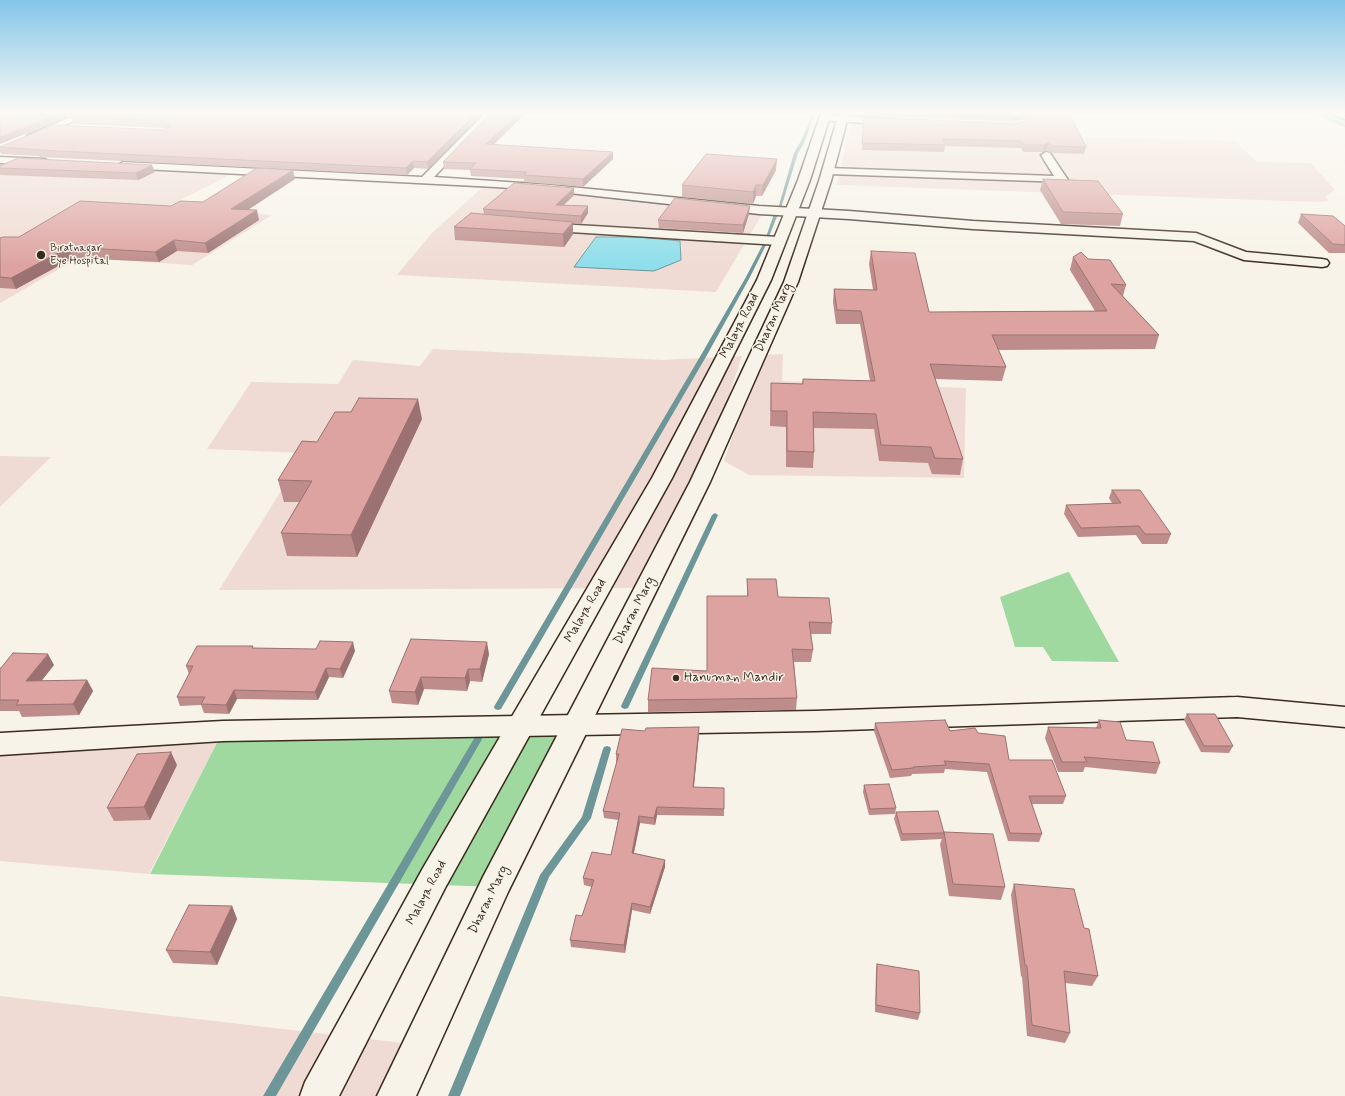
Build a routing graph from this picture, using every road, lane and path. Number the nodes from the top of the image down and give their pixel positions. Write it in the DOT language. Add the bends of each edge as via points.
graph roads {
  1 [pos="440,164"];
  2 [pos="811,164"];
  3 [pos="829,164"];
  4 [pos="1052,164"];
  5 [pos="111,165"];
  6 [pos="828,171"];
  7 [pos="425,180"];
  8 [pos="791,212"];
  9 [pos="814,213"];
  10 [pos="532,225"];
  11 [pos="779,241"];
  12 [pos="1322,263"];
  13 [pos="754,299"];
  14 [pos="782,301"];
  15 [pos="1345,717"];
  16 [pos="521,724"];
  17 [pos="576,726"];
  18 [pos="0,744"];
  19 [pos="319,1096"];
  20 [pos="396,1096"];
  1 -- 7 [label="street"];
  2 -- 8 [label="street, Malaya Road"];
  3 -- 6 [label="street, Dharan Marg"];
  4 -- 6 [label="street" via="1062,180"];
  5 -- 7 [label="street"];
  6 -- 9 [label="street, Dharan Marg"];
  7 -- 8 [label="street" via="551,188"];
  8 -- 9 [label="street"];
  8 -- 11 [label="street, Malaya Road"];
  9 -- 12 [label="street" via="973,225 1196,237 1244,256"];
  9 -- 14 [label="street, Dharan Marg"];
  10 -- 11 [label="street"];
  11 -- 13 [label="street, Malaya Road"];
  13 -- 14 [label="street"];
  13 -- 16 [label="street, Malaya Road" via="662,478"];
  14 -- 17 [label="street, Dharan Marg" via="700,482"];
  15 -- 17 [label="street" via="1237,707 816,722"];
  16 -- 17 [label="street"];
  16 -- 18 [label="street" via="223,731"];
  16 -- 19 [label="street, Malaya Road" via="434,878"];
  17 -- 20 [label="street, Dharan Marg" via="494,887"];
}
